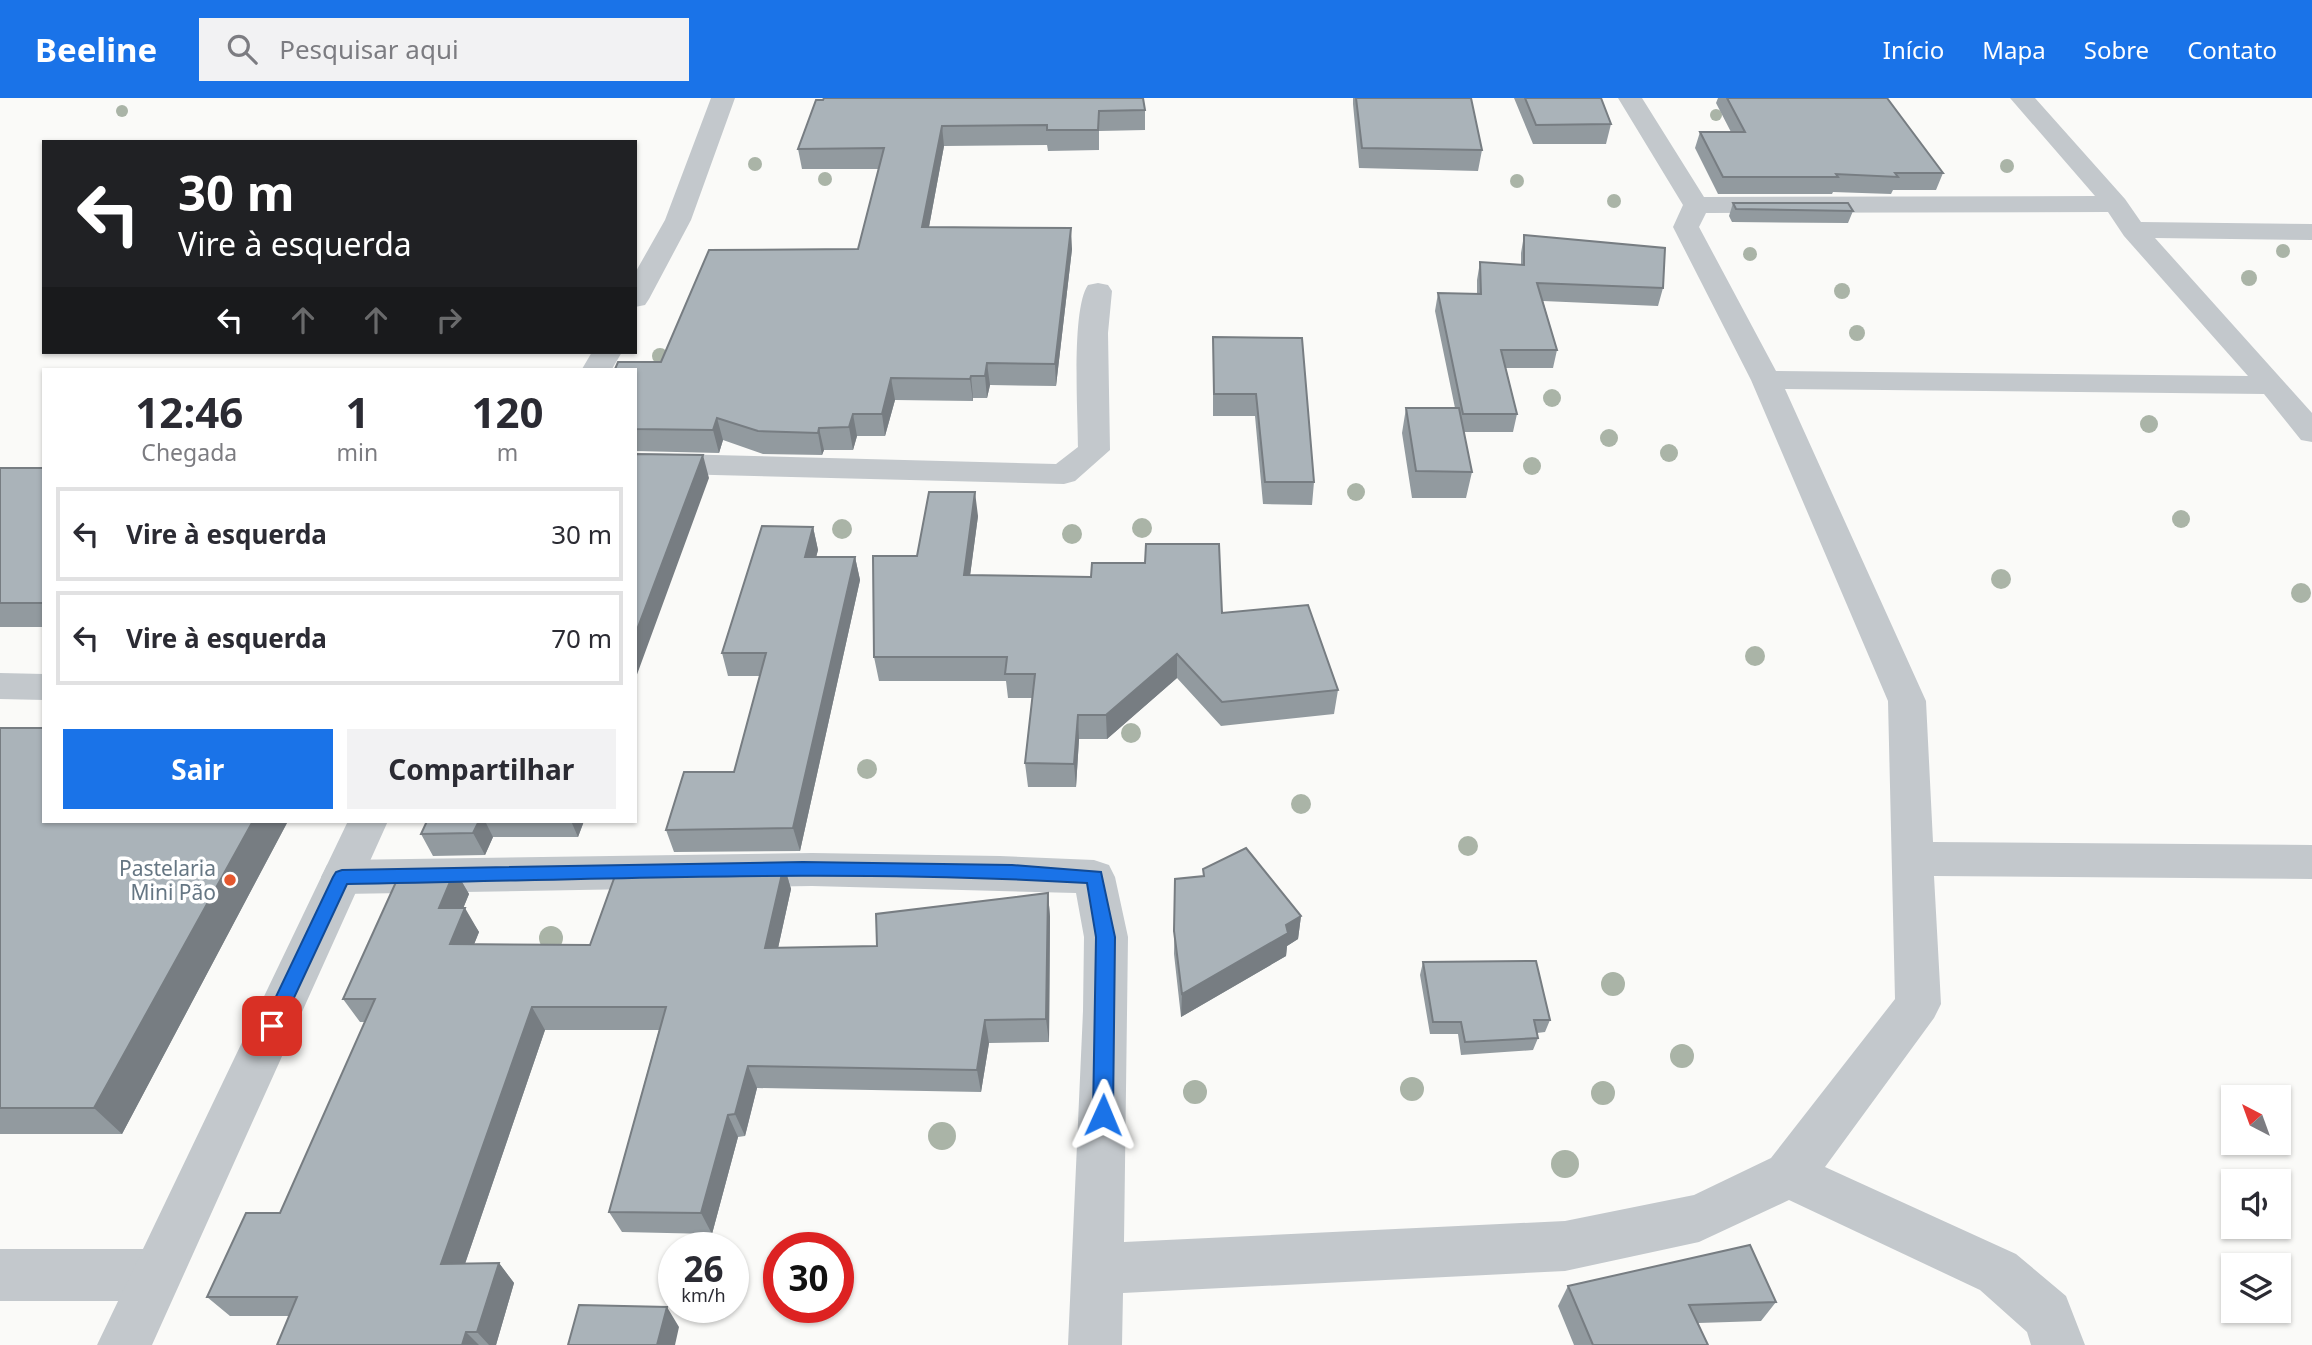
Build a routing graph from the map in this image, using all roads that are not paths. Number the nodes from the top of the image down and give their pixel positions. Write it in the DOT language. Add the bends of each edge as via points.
graph roads {
  1 [pos="723,98"];
  2 [pos="1630,98"];
  3 [pos="2022,98"];
  4 [pos="2116,204"];
  5 [pos="1696,205"];
  6 [pos="2133,230"];
  7 [pos="2312,232"];
  8 [pos="1098,291"];
  9 [pos="637,295"];
  10 [pos="1766,380"];
  11 [pos="2273,384"];
  12 [pos="2312,433"];
  13 [pos="637,463"];
  14 [pos="0,687"];
  15 [pos="42,687"];
  16 [pos="367,823"];
  17 [pos="1914,859"];
  18 [pos="2312,862"];
  19 [pos="342,877"];
  20 [pos="1789,1175"];
  21 [pos="1099,1269"];
  22 [pos="0,1275"];
  23 [pos="155,1275"];
  24 [pos="124,1345"];
  25 [pos="1095,1345"];
  26 [pos="2058,1345"];
  1 -- 9 [label="street" via="678,220"];
  2 -- 5 [label="street"];
  3 -- 4 [label="street"];
  4 -- 5 [label="street"];
  4 -- 6 [label="street"];
  5 -- 10 [label="street" via="1686,227"];
  6 -- 7 [label="street"];
  6 -- 11 [label="street"];
  8 -- 13 [label="street" via="1093,333 1094,450 1064,474"];
  10 -- 11 [label="street"];
  10 -- 17 [label="street" via="1907,701"];
  11 -- 12 [label="street"];
  14 -- 15 [label="street"];
  16 -- 19 [label="street"];
  17 -- 18 [label="street"];
  17 -- 20 [label="street" via="1918,1004"];
  19 -- 21 [label="street" via="803,869 1094,877 1106,950"];
  19 -- 23 [label="street"];
  20 -- 21 [label="street" via="1699,1218 1565,1245"];
  20 -- 26 [label="street" via="1998,1272 2047,1315"];
  21 -- 25 [label="street"];
  22 -- 23 [label="street"];
  23 -- 24 [label="street"];
}
